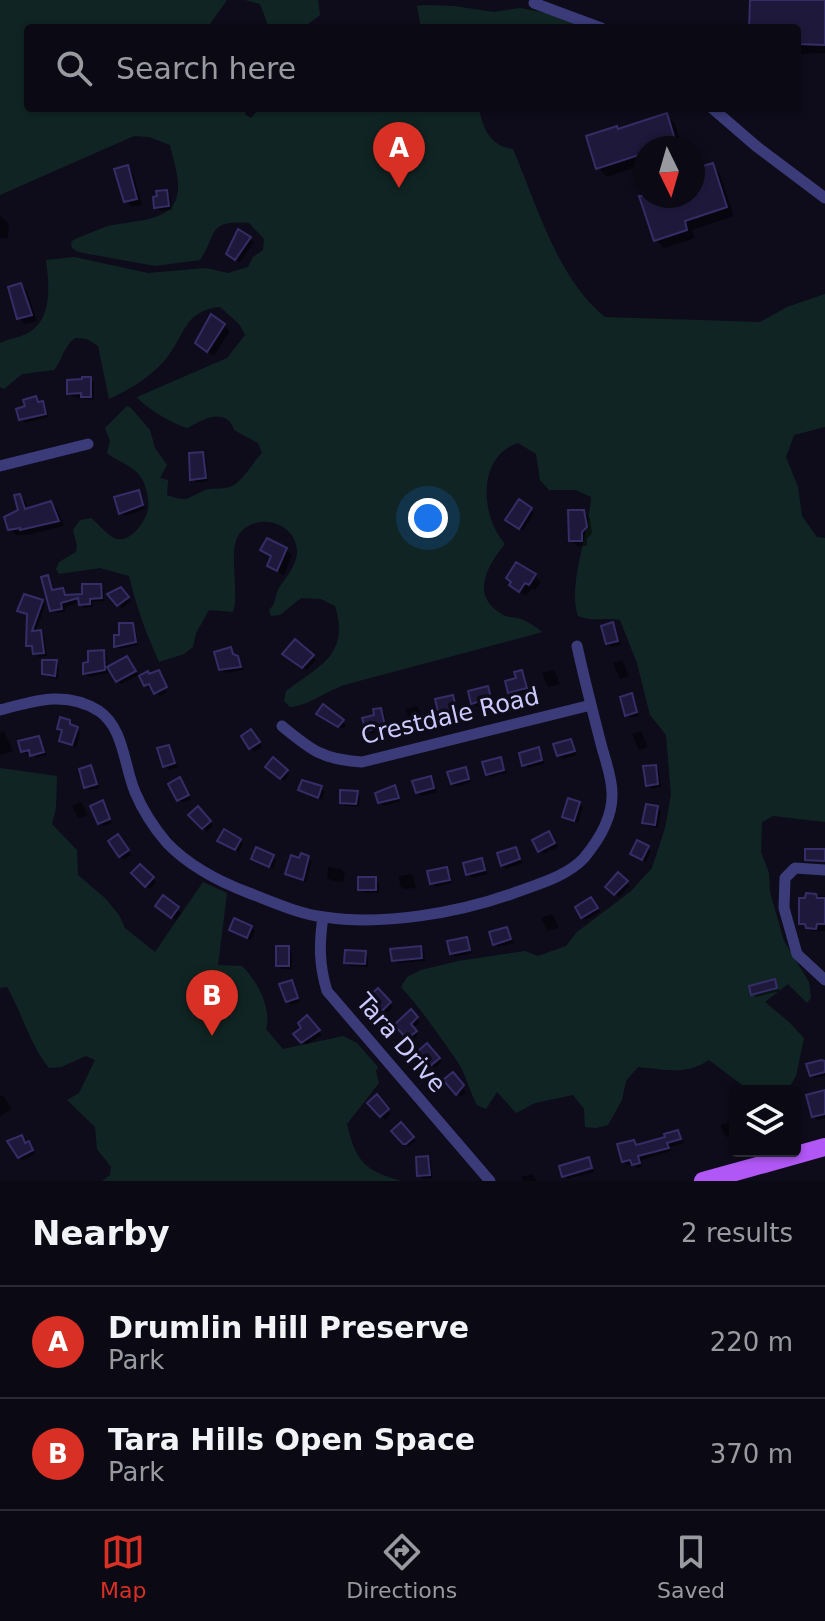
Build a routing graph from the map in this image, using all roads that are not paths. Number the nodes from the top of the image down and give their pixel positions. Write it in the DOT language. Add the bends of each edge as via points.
graph roads {
  1 [pos="534,3"];
  2 [pos="590,24"];
  3 [pos="717,112"];
  4 [pos="825,198"];
  5 [pos="88,444"];
  6 [pos="0,466"];
  7 [pos="577,646"];
  8 [pos="591,705"];
  9 [pos="0,710"];
  10 [pos="282,726"];
  11 [pos="825,870"];
  12 [pos="323,917"];
  13 [pos="825,980"];
  14 [pos="825,1147"];
  15 [pos="490,1181"];
  16 [pos="703,1181"];
  1 -- 2 [label="street"];
  3 -- 4 [label="street"];
  5 -- 6 [label="street"];
  7 -- 8 [label="street"];
  8 -- 10 [label="street, Crestdale Road" via="362,762 337,761 309,749"];
  8 -- 12 [label="street" via="613,794 598,842 577,864 491,901 445,911 388,918"];
  9 -- 12 [label="street" via="59,698 102,713 121,745 152,825 171,846 203,871 239,889"];
  11 -- 13 [label="street" via="795,868 785,878 784,908 797,954"];
  12 -- 15 [label="street, Tara Drive" via="320,968 327,991"];
  14 -- 16 [label="main road"];
}
